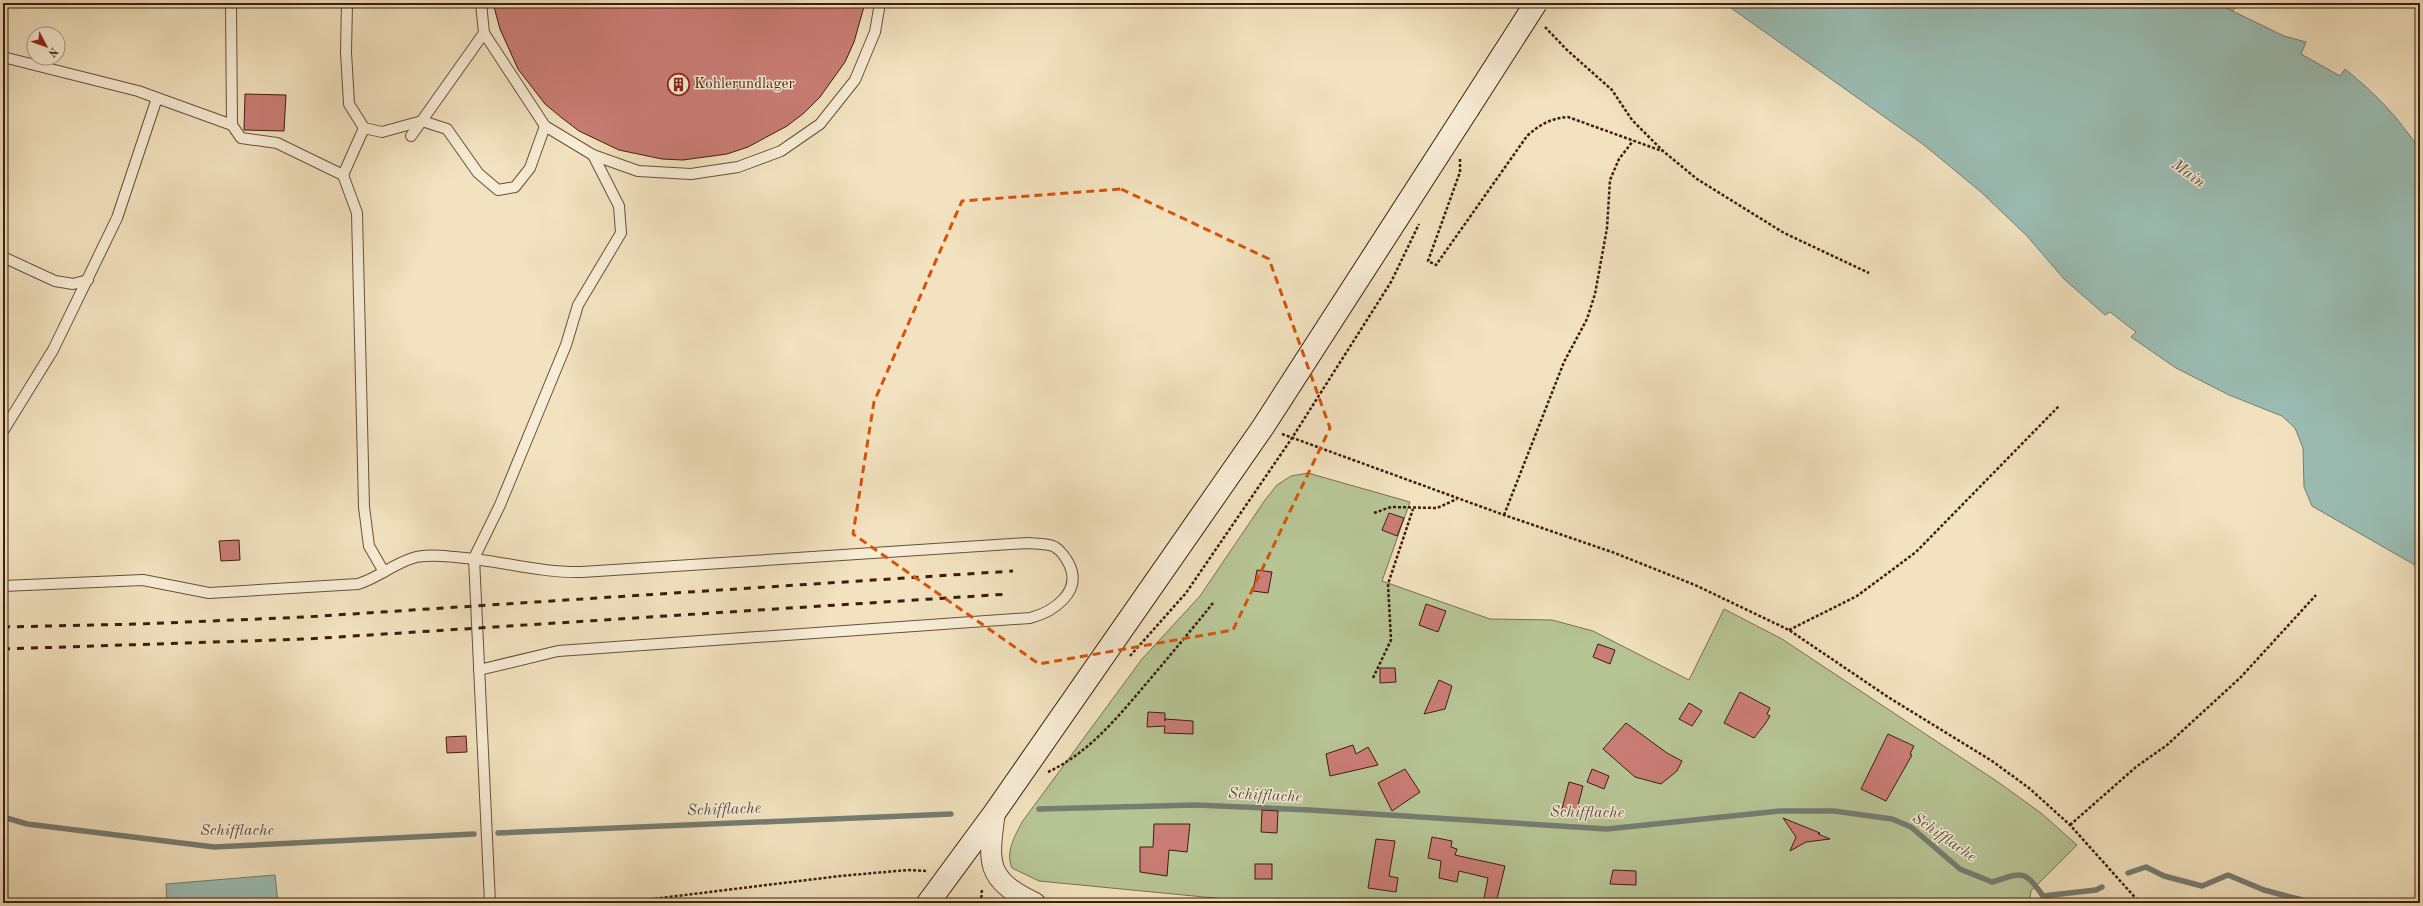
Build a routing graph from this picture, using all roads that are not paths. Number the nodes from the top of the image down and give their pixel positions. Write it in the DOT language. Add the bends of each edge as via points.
graph roads {
  1 [pos="231,3"];
  2 [pos="347,3"];
  3 [pos="481,3"];
  4 [pos="880,3"];
  5 [pos="1536,3"];
  6 [pos="484,33"];
  7 [pos="3,57"];
  8 [pos="157,98"];
  9 [pos="422,121"];
  10 [pos="232,125"];
  11 [pos="545,126"];
  12 [pos="364,128"];
  13 [pos="411,136"];
  14 [pos="594,155"];
  15 [pos="343,175"];
  16 [pos="3,257"];
  17 [pos="88,280"];
  18 [pos="3,431"];
  19 [pos="474,558"];
  20 [pos="384,572"];
  21 [pos="3,586"];
  22 [pos="479,670"];
  23 [pos="995,812"];
  24 [pos="490,903"];
  25 [pos="928,903"];
  26 [pos="1035,903"];
  1 -- 10 [label="lane"];
  2 -- 12 [label="lane" via="349,104"];
  3 -- 6 [label="lane"];
  4 -- 14 [label="lane" via="875,32 855,80 820,124 781,151 738,167 691,174 638,171"];
  5 -- 23 [label="main road, bridge" via="1263,427"];
  6 -- 9 [label="lane"];
  6 -- 11 [label="lane"];
  7 -- 8 [label="lane"];
  8 -- 10 [label="lane"];
  8 -- 17 [label="lane" via="117,218"];
  9 -- 11 [label="lane" via="447,129 478,173 498,190 515,186 530,168"];
  9 -- 12 [label="lane" via="382,132"];
  9 -- 13 [label="lane"];
  10 -- 15 [label="lane" via="242,138 277,143"];
  11 -- 14 [label="lane"];
  12 -- 15 [label="lane"];
  14 -- 19 [label="lane" via="619,206 621,233 578,305 566,346 500,505"];
  15 -- 20 [label="lane" via="357,214 364,507 369,546"];
  16 -- 17 [label="lane" via="55,281 73,284"];
  17 -- 18 [label="lane" via="53,350"];
  19 -- 20 [label="lane" via="414,557"];
  19 -- 22 [label="lane"];
  19 -- 22 [label="lane" via="562,572 582,572 1027,543 1055,547 1072,570 1069,594 1046,614 1030,618 558,650"];
  20 -- 21 [label="lane" via="370,581 351,585 209,592 143,580"];
  22 -- 24 [label="lane"];
  23 -- 25 [label="main road"];
  23 -- 26 [label="street" via="991,849 994,871 1005,886"];
}
